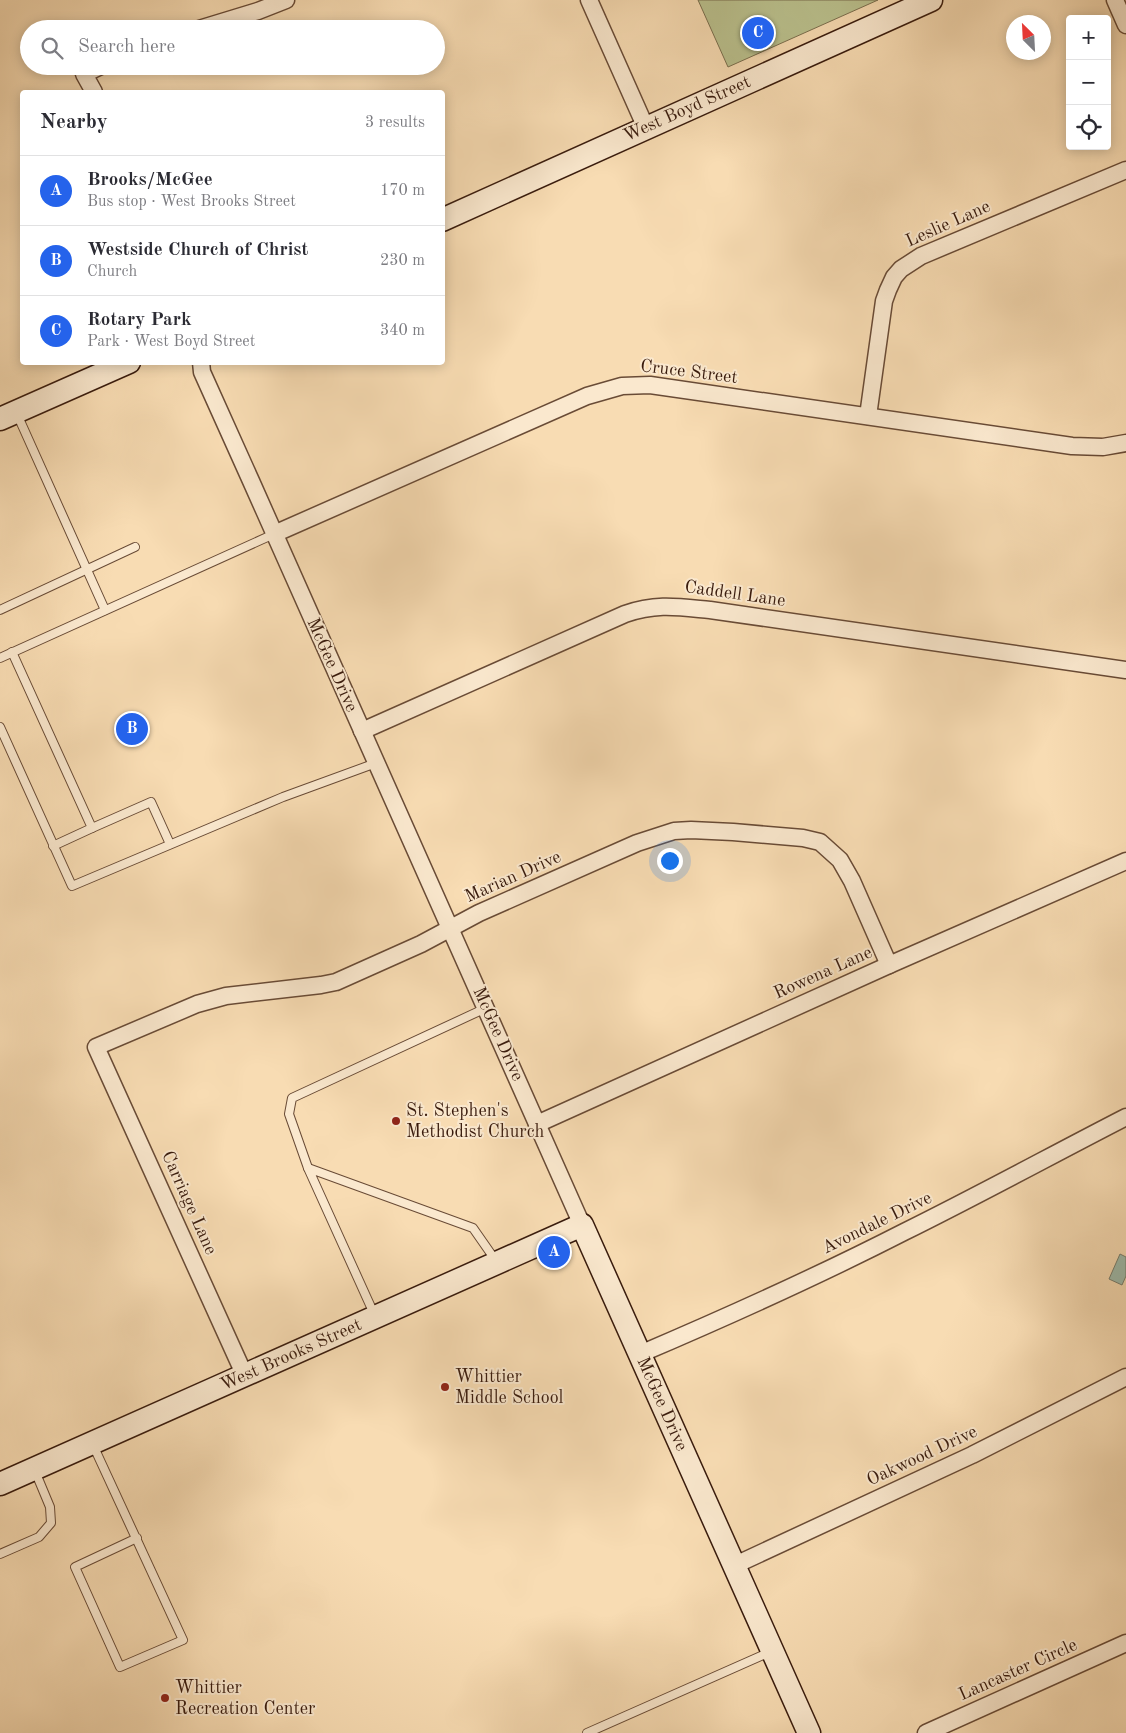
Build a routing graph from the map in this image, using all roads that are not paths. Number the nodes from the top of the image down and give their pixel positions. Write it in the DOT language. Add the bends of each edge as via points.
graph roads {
  1 [pos="286,0"];
  2 [pos="588,0"];
  3 [pos="931,0"];
  4 [pos="1115,0"];
  5 [pos="228,20"];
  6 [pos="1126,25"];
  7 [pos="85,75"];
  8 [pos="93,90"];
  9 [pos="646,128"];
  10 [pos="1126,170"];
  11 [pos="445,219"];
  12 [pos="122,365"];
  13 [pos="201,365"];
  14 [pos="8,416"];
  15 [pos="868,416"];
  16 [pos="1126,443"];
  17 [pos="274,534"];
  18 [pos="135,548"];
  19 [pos="87,569"];
  20 [pos="0,610"];
  21 [pos="105,610"];
  22 [pos="12,652"];
  23 [pos="0,658"];
  24 [pos="1126,670"];
  25 [pos="0,727"];
  26 [pos="362,731"];
  27 [pos="376,762"];
  28 [pos="92,828"];
  29 [pos="170,844"];
  30 [pos="53,846"];
  31 [pos="1126,861"];
  32 [pos="450,928"];
  33 [pos="889,965"];
  34 [pos="486,1008"];
  35 [pos="96,1047"];
  36 [pos="1126,1117"];
  37 [pos="537,1124"];
  38 [pos="308,1168"];
  39 [pos="582,1225"];
  40 [pos="497,1263"];
  41 [pos="376,1317"];
  42 [pos="640,1354"];
  43 [pos="245,1376"];
  44 [pos="1126,1377"];
  45 [pos="93,1443"];
  46 [pos="34,1469"];
  47 [pos="0,1484"];
  48 [pos="136,1538"];
  49 [pos="0,1554"];
  50 [pos="733,1566"];
  51 [pos="1126,1643"];
  52 [pos="772,1651"];
  53 [pos="587,1733"];
  54 [pos="808,1733"];
  55 [pos="926,1733"];
  1 -- 5 [label="street"];
  2 -- 9 [label="street"];
  3 -- 9 [label="street, West Boyd Street"];
  4 -- 6 [label="street"];
  7 -- 8 [label="street"];
  9 -- 11 [label="street, West Boyd Street"];
  10 -- 15 [label="street, Leslie Lane" via="921,256 901,269 884,301"];
  12 -- 14 [label="street"];
  13 -- 17 [label="street, McGee Drive"];
  14 -- 19 [label="lane"];
  15 -- 16 [label="street, Cruce Street" via="1072,446 1102,448"];
  15 -- 17 [label="street, Cruce Street" via="650,385 622,386 587,396"];
  17 -- 21 [label="lane"];
  17 -- 26 [label="street, McGee Drive"];
  18 -- 19 [label="lane"];
  19 -- 20 [label="lane"];
  19 -- 21 [label="lane"];
  21 -- 22 [label="lane"];
  22 -- 23 [label="lane"];
  22 -- 28 [label="lane"];
  24 -- 26 [label="street, Caddell Lane" via="710,610 652,606 617,617"];
  25 -- 30 [label="lane"];
  26 -- 27 [label="street, McGee Drive"];
  27 -- 29 [label="lane"];
  27 -- 32 [label="street, McGee Drive"];
  28 -- 29 [label="lane" via="151,802"];
  28 -- 30 [label="lane"];
  29 -- 30 [label="lane" via="72,886"];
  31 -- 33 [label="street, Rowena Lane"];
  32 -- 33 [label="street, Marian Drive" via="658,835 691,830 733,832 803,838 820,842 830,849 852,881"];
  32 -- 34 [label="street, McGee Drive"];
  32 -- 35 [label="street, Marian Drive" via="336,982 210,1000"];
  33 -- 37 [label="street, Rowena Lane"];
  34 -- 37 [label="street, McGee Drive"];
  34 -- 38 [label="lane" via="292,1098 289,1114"];
  35 -- 43 [label="street, Carriage Lane"];
  36 -- 42 [label="street, Avondale Drive" via="817,1275"];
  37 -- 39 [label="street, McGee Drive"];
  38 -- 40 [label="lane" via="473,1228"];
  38 -- 41 [label="lane"];
  39 -- 40 [label="street, West Brooks Street"];
  39 -- 42 [label="street, McGee Drive"];
  40 -- 41 [label="street, West Brooks Street"];
  41 -- 43 [label="street, West Brooks Street"];
  42 -- 50 [label="street, McGee Drive"];
  43 -- 45 [label="street, West Brooks Street"];
  44 -- 50 [label="street, Oakwood Drive" via="972,1456"];
  45 -- 46 [label="street, West Brooks Street"];
  45 -- 48 [label="lane"];
  46 -- 47 [label="street, West Brooks Street"];
  46 -- 49 [label="lane" via="50,1506 51,1523 39,1537"];
  48 -- 48 [label="lane" via="75,1568 120,1667 183,1640"];
  50 -- 52 [label="street, McGee Drive"];
  51 -- 55 [label="street, Lancaster Circle"];
  52 -- 53 [label="lane"];
  52 -- 54 [label="street, McGee Drive"];
}
